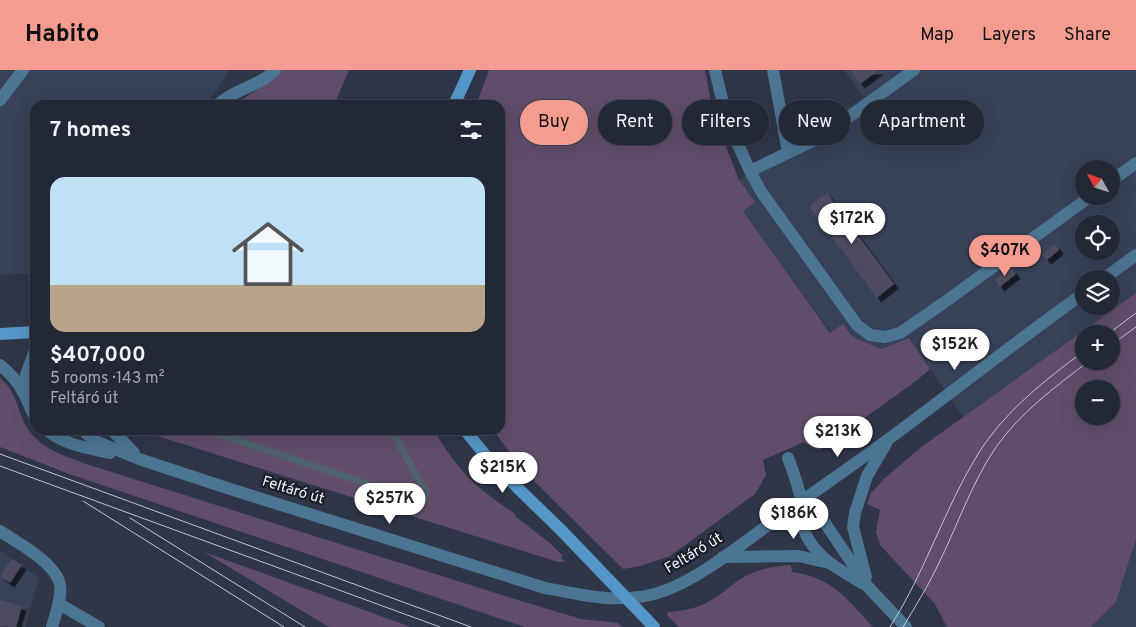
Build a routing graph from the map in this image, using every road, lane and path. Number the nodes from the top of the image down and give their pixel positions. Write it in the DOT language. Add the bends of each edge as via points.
graph roads {
  1 [pos="23,70"];
  2 [pos="275,70"];
  3 [pos="470,70"];
  4 [pos="715,70"];
  5 [pos="773,70"];
  6 [pos="914,70"];
  7 [pos="0,100"];
  8 [pos="224,100"];
  9 [pos="456,100"];
  10 [pos="788,153"];
  11 [pos="1136,163"];
  12 [pos="750,171"];
  13 [pos="1120,175"];
  14 [pos="1079,205"];
  15 [pos="1136,255"];
  16 [pos="1115,270"];
  17 [pos="1075,300"];
  18 [pos="30,332"];
  19 [pos="0,334"];
  20 [pos="30,364"];
  21 [pos="0,365"];
  22 [pos="24,392"];
  23 [pos="30,408"];
  24 [pos="52,435"];
  25 [pos="89,435"];
  26 [pos="117,435"];
  27 [pos="469,435"];
  28 [pos="890,438"];
  29 [pos="139,458"];
  30 [pos="788,458"];
  31 [pos="802,501"];
  32 [pos="0,531"];
  33 [pos="722,557"];
  34 [pos="829,563"];
  35 [pos="868,587"];
  36 [pos="59,604"];
  37 [pos="52,627"];
  38 [pos="99,627"];
  39 [pos="654,627"];
  40 [pos="906,627"];
  1 -- 7 [label="street"];
  2 -- 8 [label="street"];
  3 -- 9 [label="main road"];
  4 -- 12 [label="street" via="727,120"];
  5 -- 10 [label="street"];
  6 -- 10 [label="street" via="821,137"];
  10 -- 12 [label="street"];
  11 -- 13 [label="street"];
  12 -- 14 [label="street" via="762,193 858,325 870,335 885,337 900,333"];
  15 -- 16 [label="street"];
  17 -- 28 [label="street, Feltáró út"];
  18 -- 19 [label="main road"];
  20 -- 22 [label="street"];
  21 -- 22 [label="street"];
  22 -- 23 [label="street"];
  24 -- 29 [label="street, Feltáró út" via="72,445"];
  25 -- 29 [label="street, Feltáró út"];
  26 -- 29 [label="street, Feltáró út"];
  27 -- 39 [label="main road, bridge" via="490,461"];
  28 -- 31 [label="street, Feltáró út"];
  28 -- 35 [label="street" via="866,476 855,513 853,527"];
  29 -- 33 [label="street, Feltáró út" via="546,588 596,598 624,599 651,595 685,582"];
  30 -- 31 [label="street"];
  31 -- 33 [label="street, Feltáró út"];
  31 -- 34 [label="street" via="804,530"];
  31 -- 35 [label="street" via="821,517"];
  32 -- 36 [label="street" via="49,566 60,582"];
  33 -- 34 [label="street" via="798,556"];
  34 -- 35 [label="street"];
  35 -- 40 [label="street"];
  36 -- 37 [label="street"];
  36 -- 38 [label="street"];
}
